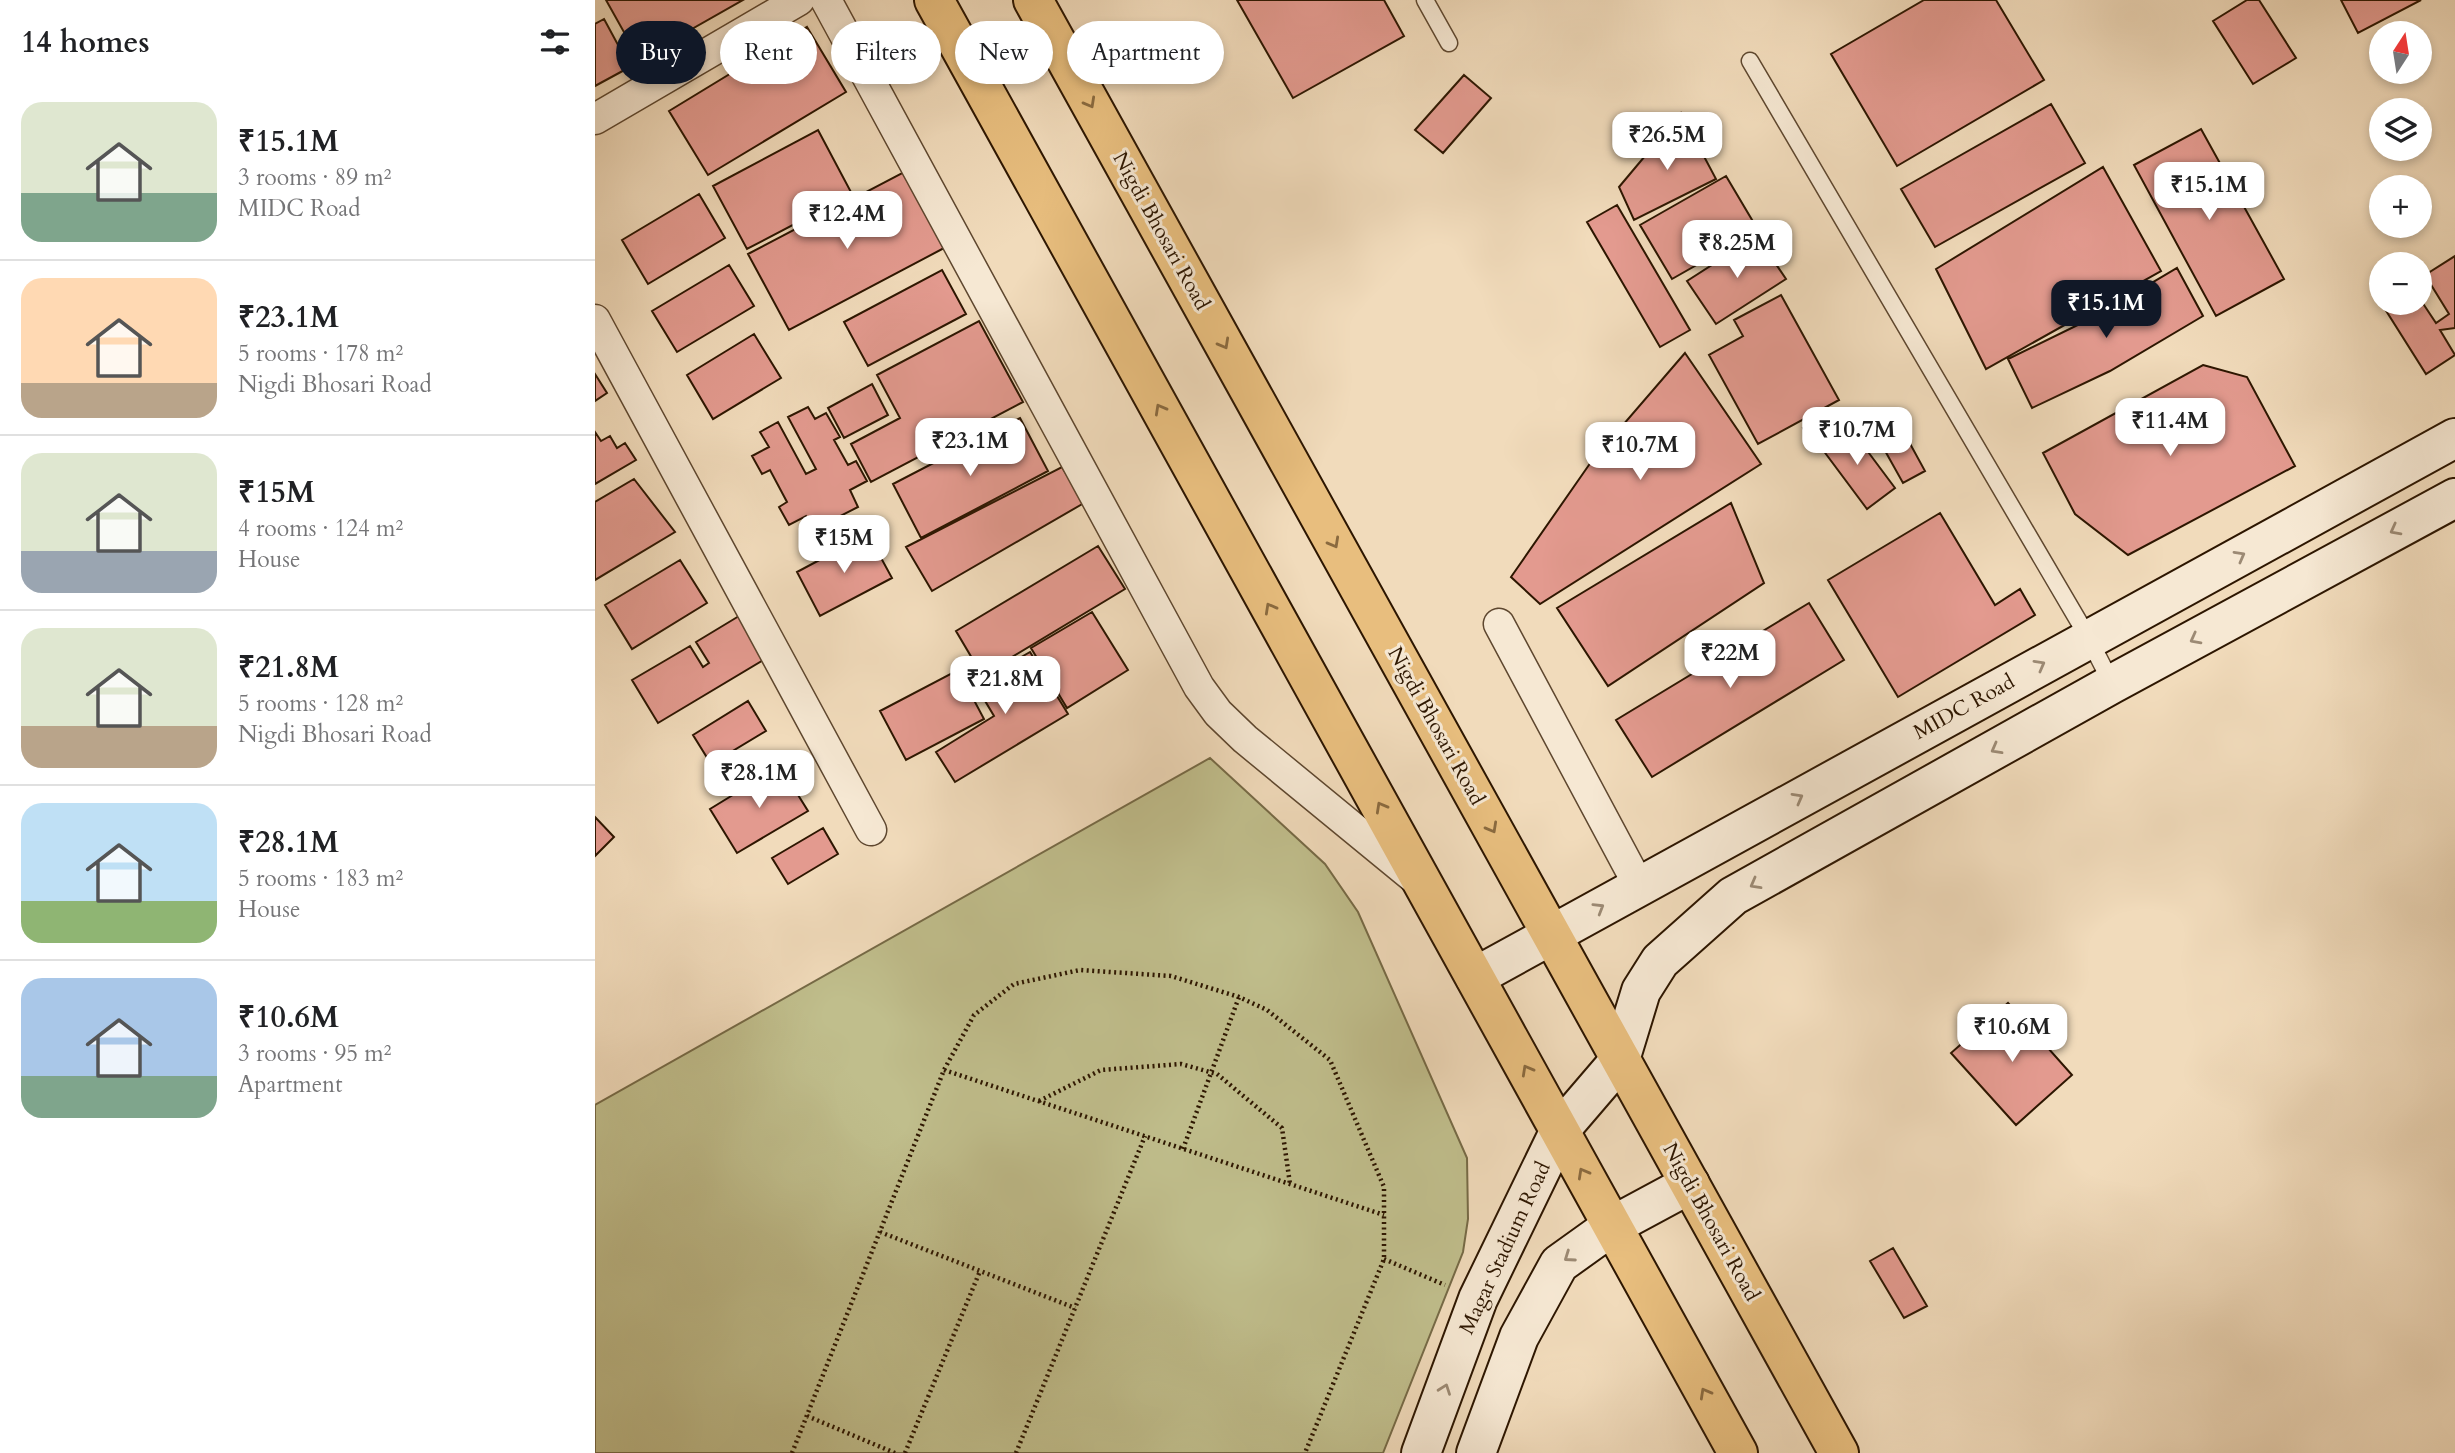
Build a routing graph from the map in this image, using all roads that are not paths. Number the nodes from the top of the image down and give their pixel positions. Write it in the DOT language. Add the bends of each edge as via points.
graph roads {
  1 [pos="799,0"];
  2 [pos="826,0"];
  3 [pos="934,0"];
  4 [pos="1033,0"];
  5 [pos="1425,0"];
  6 [pos="1450,43"];
  7 [pos="1750,61"];
  8 [pos="595,119"];
  9 [pos="595,320"];
  10 [pos="2455,438"];
  11 [pos="2455,498"];
  12 [pos="1499,624"];
  13 [pos="2089,639"];
  14 [pos="2112,684"];
  15 [pos="871,830"];
  16 [pos="1638,884"];
  17 [pos="1425,886"];
  18 [pos="1552,936"];
  19 [pos="1475,977"];
  20 [pos="1620,1060"];
  21 [pos="1560,1130"];
  22 [pos="1690,1184"];
  23 [pos="1612,1226"];
  24 [pos="1731,1449"];
  25 [pos="1421,1453"];
  26 [pos="1476,1453"];
  27 [pos="1839,1453"];
  1 -- 8 [label="street"];
  2 -- 17 [label="street" via="1199,687 1245,739"];
  17 -- 3 [label="main road, one-way"];
  4 -- 18 [label="main road, Nigdi Bhosari Road, one-way"];
  5 -- 6 [label="lane"];
  7 -- 13 [label="lane"];
  9 -- 15 [label="street"];
  13 -- 10 [label="main road, MIDC Road, one-way"];
  11 -- 14 [label="main road, one-way"];
  12 -- 16 [label="street"];
  13 -- 14 [label="lane"];
  16 -- 13 [label="main road, MIDC Road, one-way"];
  14 -- 20 [label="main road, one-way" via="1733,896 1660,961 1641,991"];
  18 -- 16 [label="main road, MIDC Road, one-way"];
  17 -- 19 [label="main road"];
  18 -- 19 [label="main road, MIDC Road"];
  18 -- 20 [label="main road, Nigdi Bhosari Road"];
  21 -- 19 [label="main road, one-way"];
  20 -- 21 [label="main road, Magar Stadium Road"];
  20 -- 22 [label="main road, Nigdi Bhosari Road"];
  23 -- 21 [label="main road, one-way"];
  25 -- 21 [label="main road, Magar Stadium Road, one-way" via="1478,1298"];
  22 -- 23 [label="main road"];
  22 -- 27 [label="main road, Nigdi Bhosari Road"];
  24 -- 23 [label="main road, one-way"];
  23 -- 26 [label="main road, one-way" via="1559,1264 1540,1295 1519,1337"];
}
